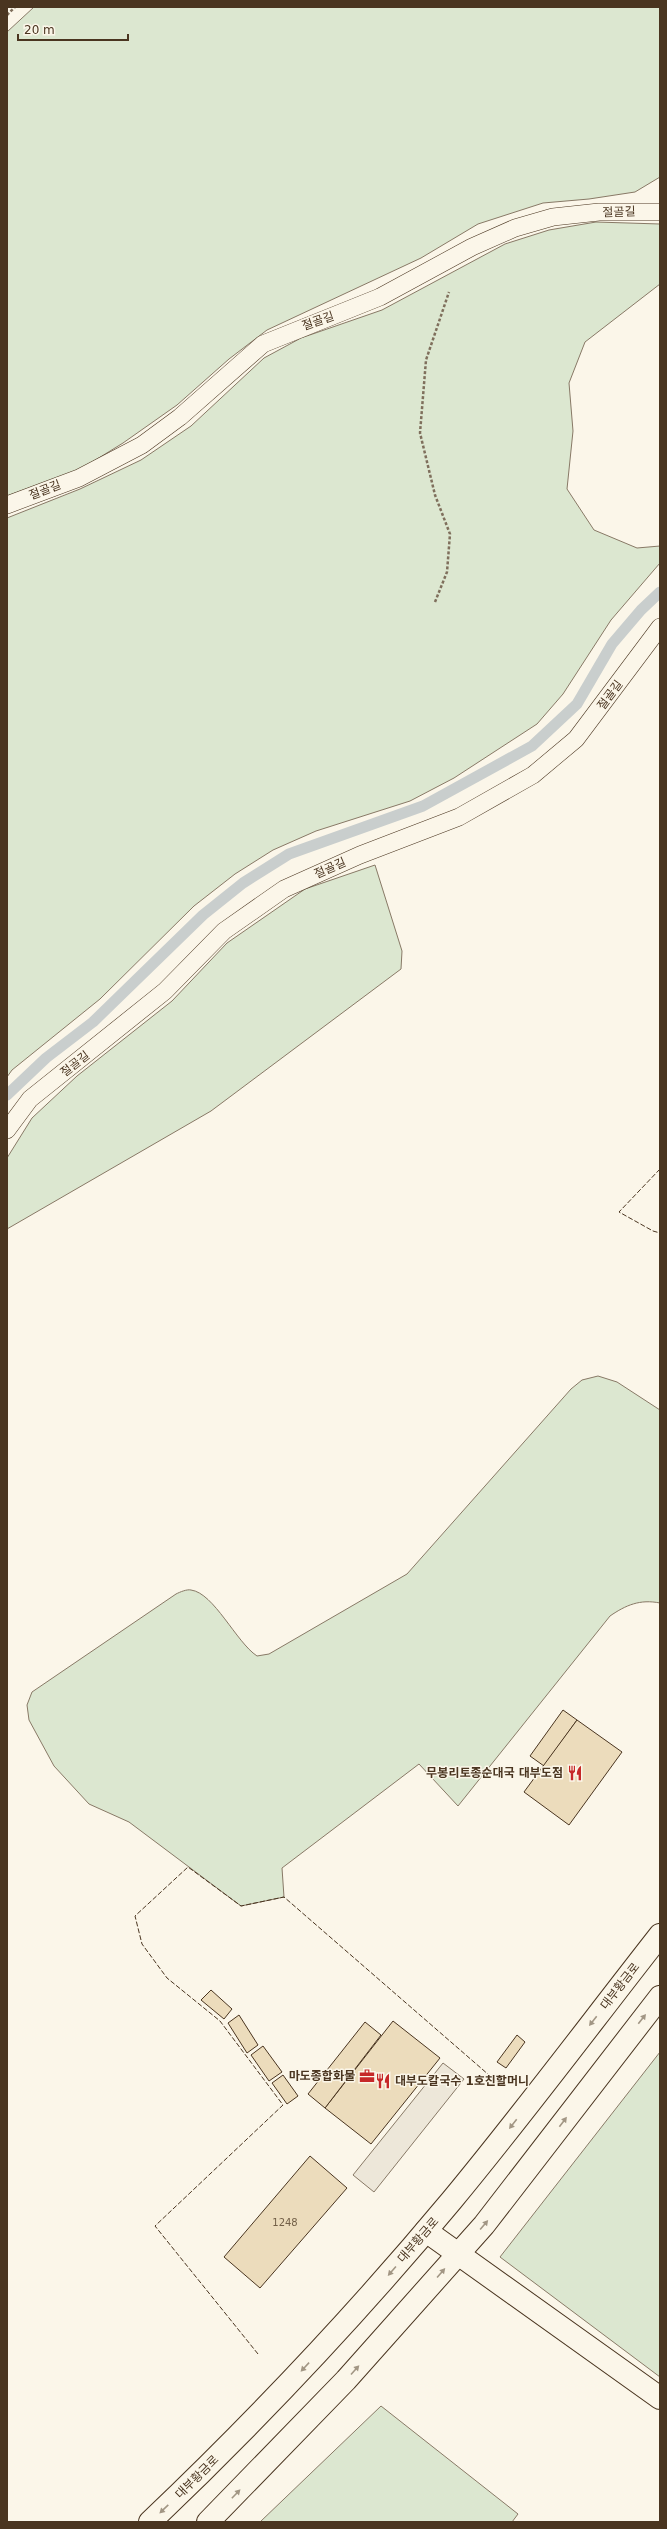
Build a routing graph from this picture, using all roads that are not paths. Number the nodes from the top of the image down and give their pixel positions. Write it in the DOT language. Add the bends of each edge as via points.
graph roads {
  1 [pos="660,212"];
  2 [pos="7,505"];
  3 [pos="660,628"];
  4 [pos="7,1130"];
  5 [pos="660,1935"];
  6 [pos="660,1997"];
  7 [pos="426,2231"];
  8 [pos="458,2254"];
  9 [pos="660,2398"];
  10 [pos="150,2522"];
  11 [pos="208,2522"];
  1 -- 2 [label="lane, 절골길" via="599,212 553,217 515,228 472,247 380,297 263,344 180,417 142,445 79,478"];
  3 -- 4 [label="lane, 절골길" via="576,739 533,775 459,817 360,855 284,889 224,931 164,991 30,1099"];
  5 -- 7 [label="main road, 대부황금로, one-way" via="499,2142"];
  8 -- 6 [label="main road, one-way" via="489,2219"];
  7 -- 8 [label="main road"];
  7 -- 10 [label="main road, 대부황금로, one-way" via="284,2390"];
  8 -- 9 [label="main road"];
  11 -- 8 [label="main road, one-way" via="312,2416"];
}
